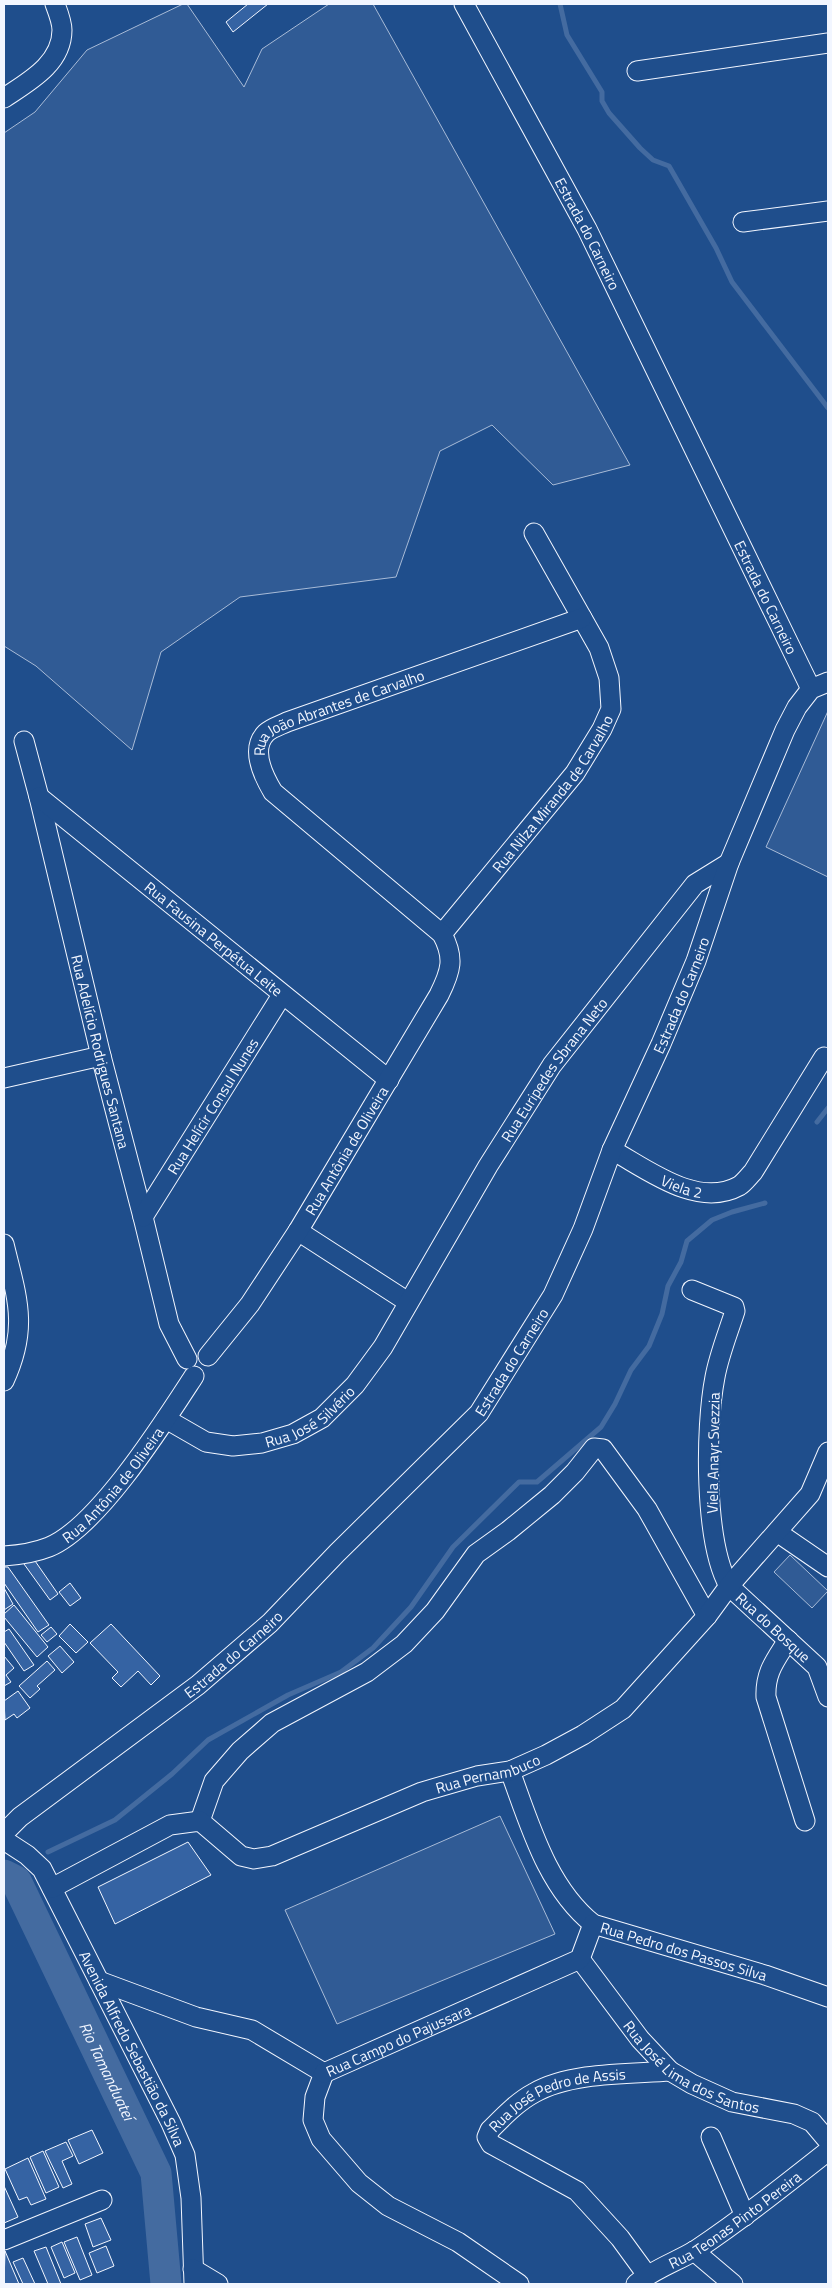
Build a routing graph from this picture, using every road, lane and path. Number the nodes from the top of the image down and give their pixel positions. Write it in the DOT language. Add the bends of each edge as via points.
graph roads {
  1 [pos="55,4"];
  2 [pos="464,4"];
  3 [pos="828,43"];
  4 [pos="637,71"];
  5 [pos="4,98"];
  6 [pos="828,211"];
  7 [pos="743,222"];
  8 [pos="534,533"];
  9 [pos="582,618"];
  10 [pos="820,686"];
  11 [pos="24,741"];
  12 [pos="39,797"];
  13 [pos="729,863"];
  14 [pos="442,934"];
  15 [pos="282,995"];
  16 [pos="100,1056"];
  17 [pos="824,1057"];
  18 [pos="4,1078"];
  19 [pos="390,1080"];
  20 [pos="612,1150"];
  21 [pos="143,1217"];
  22 [pos="298,1231"];
  23 [pos="4,1244"];
  24 [pos="692,1290"];
  25 [pos="408,1302"];
  26 [pos="190,1368"];
  27 [pos="4,1381"];
  28 [pos="166,1419"];
  29 [pos="828,1452"];
  30 [pos="828,1488"];
  31 [pos="810,1494"];
  32 [pos="776,1532"];
  33 [pos="4,1556"];
  34 [pos="828,1568"];
  35 [pos="729,1586"];
  36 [pos="707,1616"];
  37 [pos="788,1640"];
  38 [pos="825,1677"];
  39 [pos="828,1697"];
  40 [pos="510,1771"];
  41 [pos="200,1821"];
  42 [pos="805,1821"];
  43 [pos="4,1833"];
  44 [pos="4,1840"];
  45 [pos="52,1888"];
  46 [pos="593,1924"];
  47 [pos="580,1959"];
  48 [pos="99,1981"];
  49 [pos="828,1997"];
  50 [pos="670,2071"];
  51 [pos="324,2073"];
  52 [pos="711,2137"];
  53 [pos="828,2141"];
  54 [pos="828,2151"];
  55 [pos="102,2200"];
  56 [pos="745,2216"];
  57 [pos="4,2240"];
  58 [pos="694,2251"];
  59 [pos="193,2277"];
  60 [pos="642,2280"];
  61 [pos="218,2284"];
  62 [pos="519,2284"];
  63 [pos="733,2284"];
  1 -- 5 [label="street" via="62,28 53,58 39,74"];
  2 -- 10 [label="street, Estrada do Carneiro" via="587,229"];
  3 -- 4 [label="street"];
  6 -- 7 [label="street"];
  8 -- 9 [label="street, Rua Nilza Miranda de Carvalho"];
  9 -- 14 [label="street, Rua Nilza Miranda de Carvalho" via="599,648 609,678 611,709 575,773"];
  9 -- 14 [label="street, Rua João Abrantes de Carvalho" via="287,722 266,733 260,743 263,775 274,792"];
  10 -- 13 [label="street, Estrada do Carneiro" via="797,707 785,730"];
  11 -- 12 [label="street, Rua Adelício Rodrigues Santana"];
  12 -- 15 [label="street, Rua Fausina Perpétua Leite"];
  12 -- 16 [label="street, Rua Adelício Rodrigues Santana"];
  13 -- 20 [label="street, Estrada do Carneiro" via="696,961"];
  13 -- 25 [label="street, Rua Euripedes Sbrana Neto" via="695,884 552,1065"];
  14 -- 19 [label="street, Rua Antônia de Oliveira" via="450,952 449,975"];
  15 -- 19 [label="street, Rua Fausina Perpétua Leite"];
  15 -- 21 [label="street, Rua Helícir Consul Nunes"];
  16 -- 18 [label="street"];
  16 -- 21 [label="street, Rua Adelício Rodrigues Santana"];
  17 -- 20 [label="street, Viela 2" via="753,1172 740,1185 706,1192 683,1188"];
  19 -- 22 [label="street, Rua Antônia de Oliveira"];
  20 -- 43 [label="street, Estrada do Carneiro" via="583,1229 553,1295 479,1413 270,1623 198,1685 20,1817"];
  21 -- 26 [label="street, Rua Adelício Rodrigues Santana" via="169,1324"];
  22 -- 25 [label="street"];
  22 -- 26 [label="street, Rua Antônia de Oliveira" via="250,1304 208,1356 196,1352"];
  23 -- 27 [label="street" via="19,1305 20,1323 19,1339"];
  24 -- 35 [label="street, Viela Anayr Svezzia" via="734,1307 735,1311 715,1376 710,1409 712,1525 721,1573"];
  25 -- 28 [label="street, Rua José Silvério" via="383,1347 355,1384 322,1418 293,1434 262,1443 232,1446 206,1442"];
  26 -- 28 [label="street, Rua Antônia de Oliveira"];
  28 -- 33 [label="street, Rua Antônia de Oliveira" via="91,1516 50,1547"];
  29 -- 31 [label="street, Rua Pernambuco"];
  30 -- 31 [label="street"];
  31 -- 32 [label="street, Rua Pernambuco"];
  32 -- 34 [label="street"];
  32 -- 35 [label="street, Rua Pernambuco"];
  35 -- 36 [label="street, Rua Pernambuco"];
  35 -- 37 [label="street, Rua do Bosque"];
  36 -- 40 [label="street, Rua Pernambuco" via="623,1709 546,1755"];
  36 -- 41 [label="street" via="647,1509 603,1449 594,1448 552,1494 476,1554 435,1611 404,1644 367,1672 272,1723 240,1751 214,1780"];
  37 -- 38 [label="street, Rua do Bosque"];
  37 -- 42 [label="street" via="768,1671 766,1697"];
  38 -- 39 [label="street, Rua do Bosque"];
  40 -- 41 [label="street, Rua Pernambuco" via="477,1776 422,1792 296,1847 254,1860 234,1851"];
  40 -- 46 [label="street, Rua Pedro dos Passos Silva" via="539,1849 576,1910"];
  41 -- 45 [label="street" via="170,1825"];
  44 -- 45 [label="street, Avenida Alfredo Sebastião da Silva" via="42,1869"];
  45 -- 48 [label="street, Avenida Alfredo Sebastião da Silva"];
  46 -- 47 [label="street"];
  46 -- 49 [label="street, Rua Pedro dos Passos Silva"];
  47 -- 50 [label="street, Rua José Lima dos Santos" via="640,2039"];
  47 -- 51 [label="street, Rua Campo do Pajussara"];
  48 -- 51 [label="street, Rua Campo do Pajussara" via="196,2017 252,2030"];
  48 -- 59 [label="street, Avenida Alfredo Sebastião da Silva" via="184,2155 191,2198"];
  50 -- 53 [label="street, Rua José Lima dos Santos" via="732,2102 794,2114 812,2122"];
  50 -- 60 [label="street, Rua José Pedro de Assis" via="607,2075 551,2085 521,2101 490,2130 487,2137 491,2144 577,2191 620,2238"];
  51 -- 62 [label="street" via="315,2097 313,2120 321,2139 359,2183 388,2206 458,2242"];
  52 -- 56 [label="street"];
  54 -- 56 [label="street, Rua Teonas Pinto Pereira"];
  55 -- 57 [label="street"];
  56 -- 58 [label="street, Rua Teonas Pinto Pereira"];
  58 -- 60 [label="street, Rua Teonas Pinto Pereira"];
  58 -- 63 [label="street"];
  59 -- 61 [label="street"];
}
